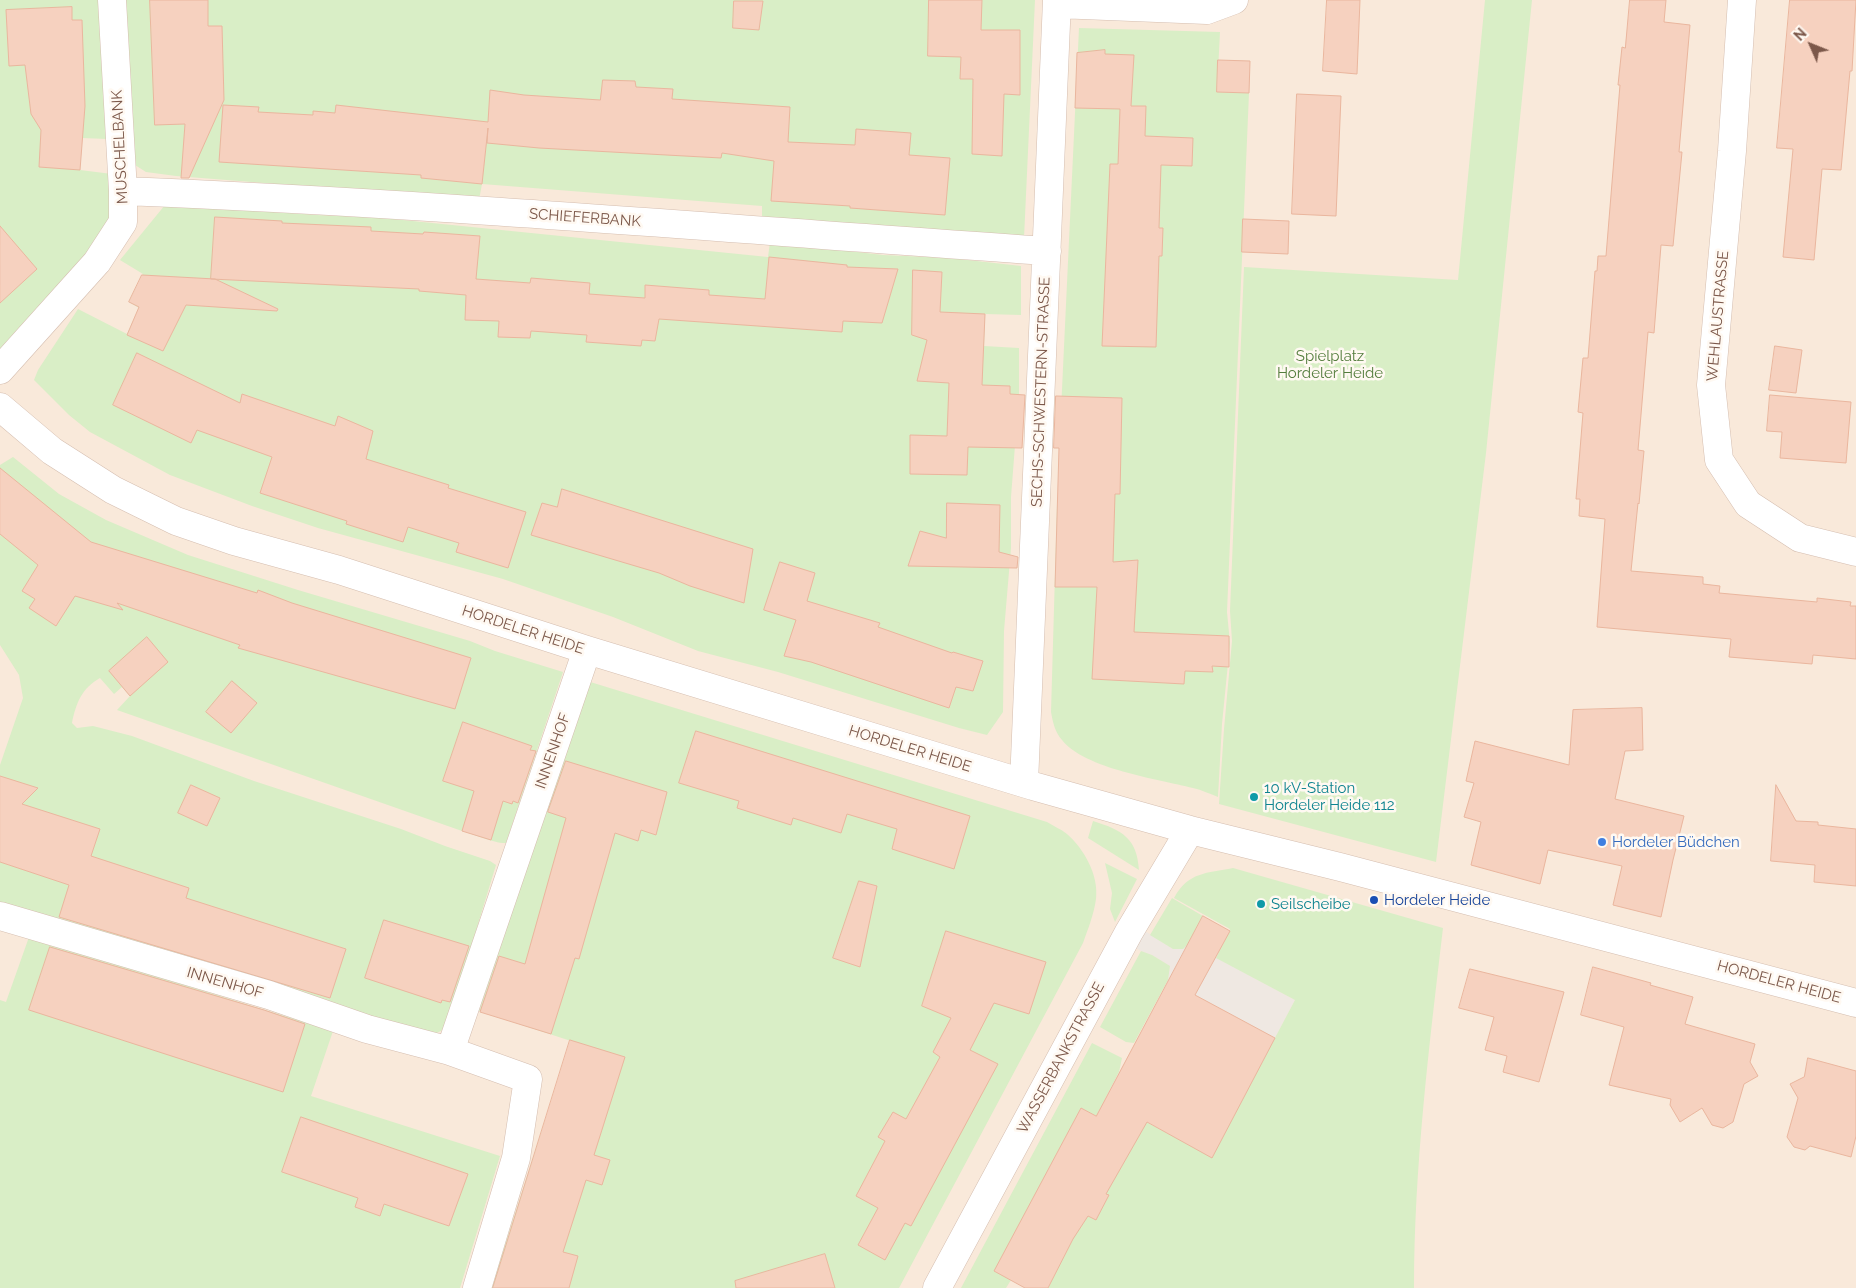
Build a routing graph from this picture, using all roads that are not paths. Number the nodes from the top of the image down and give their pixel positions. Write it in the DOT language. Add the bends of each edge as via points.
graph roads {
  1 [pos="112,0"];
  2 [pos="1234,0"];
  3 [pos="1742,0"];
  4 [pos="1057,2"];
  5 [pos="123,191"];
  6 [pos="1047,251"];
  7 [pos="0,370"];
  8 [pos="1,409"];
  9 [pos="1856,552"];
  10 [pos="587,650"];
  11 [pos="1024,784"];
  12 [pos="1190,830"];
  13 [pos="0,916"];
  14 [pos="1856,1003"];
  15 [pos="450,1051"];
  16 [pos="477,1288"];
  17 [pos="937,1288"];
  1 -- 5 [label="street, MUSCHELBANK"];
  2 -- 4 [label="street" via="1207,10"];
  3 -- 9 [label="street, WEHLAUSTRASSE" via="1711,385 1719,460 1748,504 1800,538"];
  4 -- 6 [label="street, SECHS-SCHWESTERN-STRASSE"];
  5 -- 6 [label="street, SCHIEFERBANK" via="412,206"];
  5 -- 7 [label="street, MUSCHELBANK" via="123,222 97,262"];
  6 -- 11 [label="street, SECHS-SCHWESTERN-STRASSE"];
  8 -- 10 [label="street, HORDELER HEIDE" via="52,451 114,490 176,521"];
  10 -- 11 [label="street, HORDELER HEIDE"];
  10 -- 15 [label="street, INNENHOF"];
  11 -- 12 [label="street, HORDELER HEIDE"];
  12 -- 14 [label="street, HORDELER HEIDE"];
  12 -- 17 [label="street, WASSERBANKSTRASSE" via="1129,932"];
  13 -- 15 [label="street, INNENHOF" via="269,996 367,1029"];
  15 -- 16 [label="street, INNENHOF" via="528,1080 516,1158"];
}
